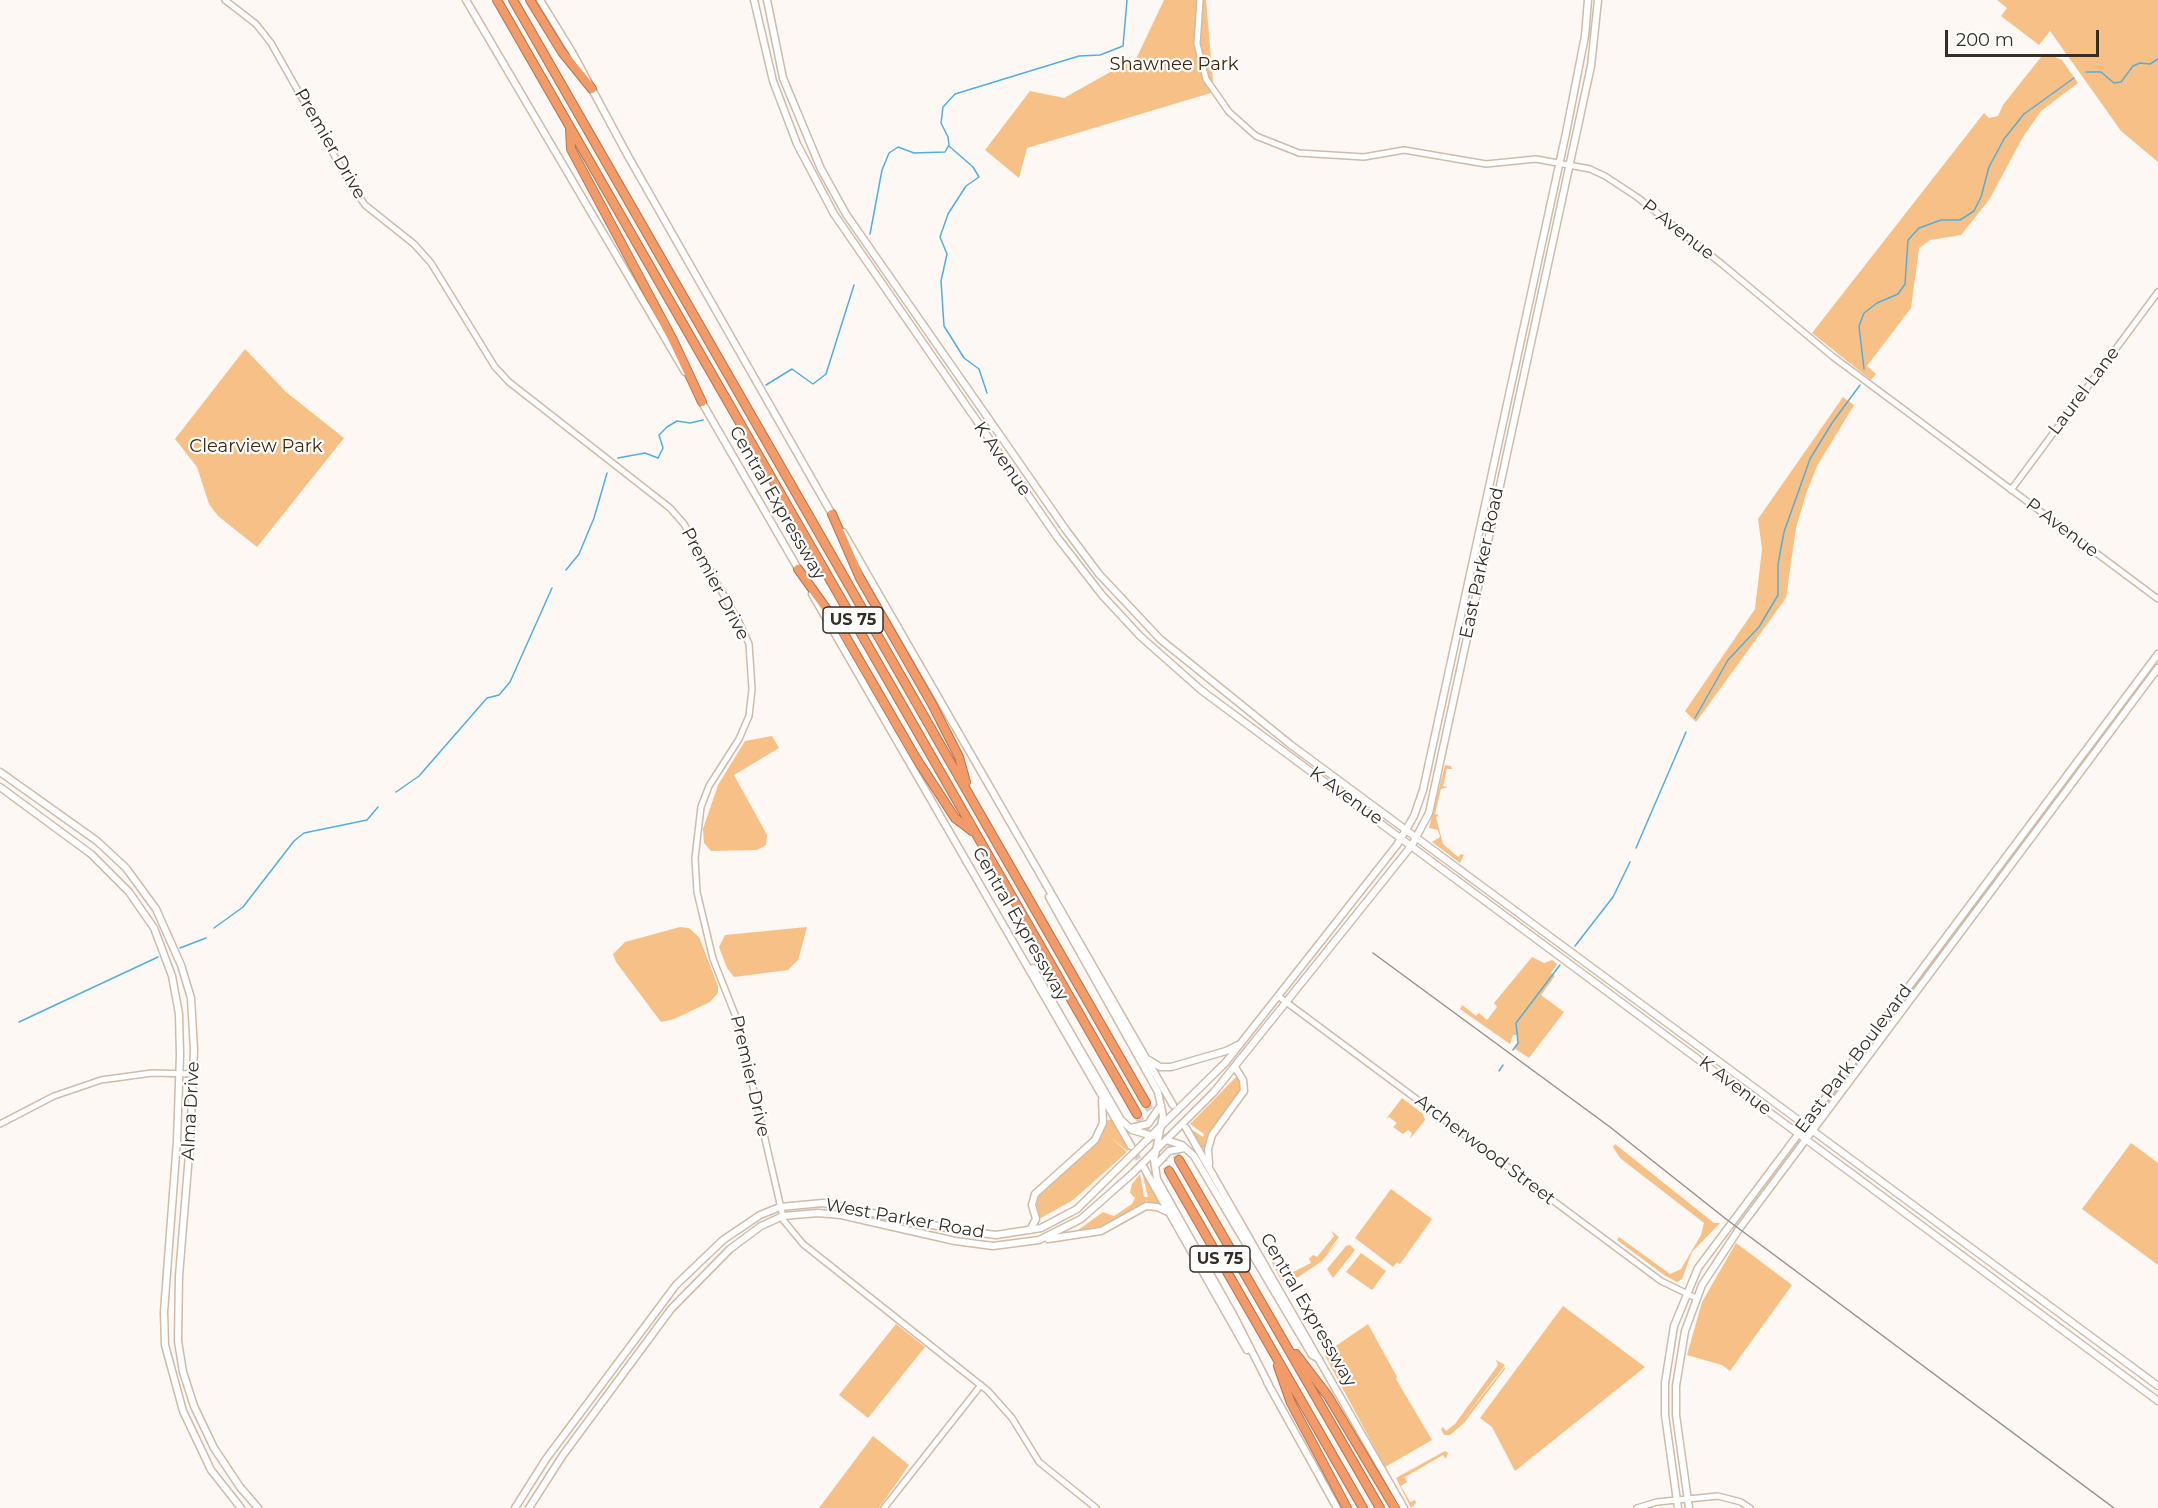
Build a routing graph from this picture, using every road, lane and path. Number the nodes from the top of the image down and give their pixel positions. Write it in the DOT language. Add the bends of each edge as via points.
graph roads {
  1 [pos="225,0"];
  2 [pos="466,0"];
  3 [pos="497,0"];
  4 [pos="513,0"];
  5 [pos="530,0"];
  6 [pos="540,0"];
  7 [pos="754,0"];
  8 [pos="766,0"];
  9 [pos="1200,0"];
  10 [pos="1588,0"];
  11 [pos="1598,0"];
  12 [pos="592,89"];
  13 [pos="569,127"];
  14 [pos="1558,162"];
  15 [pos="1570,165"];
  16 [pos="888,273"];
  17 [pos="878,281"];
  18 [pos="2158,292"];
  19 [pos="702,402"];
  20 [pos="1494,455"];
  21 [pos="1505,457"];
  22 [pos="2011,489"];
  23 [pos="832,514"];
  24 [pos="798,569"];
  25 [pos="2158,599"];
  26 [pos="1458,622"];
  27 [pos="1469,625"];
  28 [pos="2158,654"];
  29 [pos="2158,668"];
  30 [pos="1208,680"];
  31 [pos="1201,690"];
  32 [pos="1443,690"];
  33 [pos="1454,693"];
  34 [pos="1291,745"];
  35 [pos="1286,752"];
  36 [pos="1429,757"];
  37 [pos="1440,759"];
  38 [pos="0,772"];
  39 [pos="0,787"];
  40 [pos="970,795"];
  41 [pos="1406,830"];
  42 [pos="975,834"];
  43 [pos="1402,838"];
  44 [pos="1416,838"];
  45 [pos="1022,843"];
  46 [pos="1412,845"];
  47 [pos="1011,936"];
  48 [pos="1321,943"];
  49 [pos="1330,950"];
  50 [pos="1582,960"];
  51 [pos="1577,968"];
  52 [pos="1278,996"];
  53 [pos="1638,1001"];
  54 [pos="1287,1002"];
  55 [pos="1631,1010"];
  56 [pos="1244,1040"];
  57 [pos="1703,1049"];
  58 [pos="1144,1056"];
  59 [pos="1697,1058"];
  60 [pos="1226,1062"];
  61 [pos="1236,1067"];
  62 [pos="180,1073"];
  63 [pos="193,1074"];
  64 [pos="1102,1097"];
  65 [pos="1146,1102"];
  66 [pos="1162,1104"];
  67 [pos="1173,1106"];
  68 [pos="1137,1114"];
  69 [pos="0,1124"];
  70 [pos="1804,1125"];
  71 [pos="1161,1126"];
  72 [pos="1130,1128"];
  73 [pos="1186,1128"];
  74 [pos="1812,1131"];
  75 [pos="1798,1133"];
  76 [pos="1155,1137"];
  77 [pos="1806,1139"];
  78 [pos="1166,1140"];
  79 [pos="1131,1146"];
  80 [pos="1186,1148"];
  81 [pos="1156,1150"];
  82 [pos="1179,1160"];
  83 [pos="1154,1167"];
  84 [pos="1144,1168"];
  85 [pos="1210,1170"];
  86 [pos="1169,1171"];
  87 [pos="1761,1182"];
  88 [pos="1770,1187"];
  89 [pos="1907,1200"];
  90 [pos="780,1207"];
  91 [pos="1901,1209"];
  92 [pos="1170,1213"];
  93 [pos="783,1216"];
  94 [pos="894,1216"];
  95 [pos="892,1227"];
  96 [pos="957,1230"];
  97 [pos="1030,1230"];
  98 [pos="1951,1232"];
  99 [pos="723,1240"];
  100 [pos="1039,1240"];
  101 [pos="955,1241"];
  102 [pos="1944,1241"];
  103 [pos="730,1249"];
  104 [pos="1686,1294"];
  105 [pos="1696,1298"];
  106 [pos="1281,1337"];
  107 [pos="1271,1348"];
  108 [pos="1319,1359"];
  109 [pos="981,1385"];
  110 [pos="1269,1385"];
  111 [pos="2158,1386"];
  112 [pos="2158,1401"];
  113 [pos="1676,1414"];
  114 [pos="1665,1415"];
  115 [pos="554,1448"];
  116 [pos="562,1455"];
  117 [pos="1687,1498"];
  118 [pos="1677,1500"];
  119 [pos="241,1508"];
  120 [pos="258,1508"];
  121 [pos="515,1508"];
  122 [pos="530,1508"];
  123 [pos="884,1508"];
  124 [pos="1096,1508"];
  125 [pos="1337,1508"];
  126 [pos="1347,1508"];
  127 [pos="1363,1508"];
  128 [pos="1380,1508"];
  129 [pos="1395,1508"];
  130 [pos="1404,1508"];
  131 [pos="1637,1508"];
  132 [pos="1678,1508"];
  133 [pos="1689,1508"];
  134 [pos="1750,1508"];
  1 -- 90 [label="street, Premier Drive" via="256,24 271,43 365,205 414,244 430,263 495,367 670,508 684,524 741,626 752,664 749,716 701,807 695,858 697,892 713,959 738,1022"];
  2 -- 19 [label="main road, Central Expressway"];
  3 -- 13 [label="highway, Central Expressway / US 75"];
  4 -- 40 [label="highway, Central Expressway / US 75"];
  5 -- 12 [label="highway" via="562,52"];
  6 -- 12 [label="main road"];
  7 -- 17 [label="main road, K Avenue" via="773,81 798,144 834,214"];
  8 -- 16 [label="main road, K Avenue" via="783,78 811,148 846,214"];
  9 -- 14 [label="street, P Avenue" via="1197,44 1206,79 1229,112 1266,142 1318,156 1375,156 1404,150 1486,164 1536,159"];
  10 -- 14 [label="main road, East Parker Road" via="1585,36"];
  11 -- 15 [label="main road, East Parker Road" via="1591,66"];
  12 -- 23 [label="main road"];
  13 -- 19 [label="highway" via="571,149"];
  13 -- 42 [label="highway, Central Expressway / US 75"];
  14 -- 15 [label="street, P Avenue"];
  14 -- 20 [label="main road, East Parker Road"];
  15 -- 21 [label="main road, East Parker Road"];
  15 -- 22 [label="street, P Avenue" via="1596,171 1631,193 1828,352"];
  16 -- 17 [label="main road"];
  16 -- 30 [label="main road, K Avenue" via="1099,574 1160,639"];
  17 -- 31 [label="main road, K Avenue" via="1088,579 1140,636"];
  18 -- 22 [label="street, Laurel Lane"];
  19 -- 24 [label="main road, Central Expressway"];
  20 -- 21 [label="main road"];
  20 -- 26 [label="main road, East Parker Road"];
  21 -- 27 [label="main road, East Parker Road"];
  22 -- 25 [label="street, P Avenue"];
  23 -- 40 [label="highway" via="860,578 932,704 958,758"];
  23 -- 45 [label="main road"];
  24 -- 42 [label="highway" via="843,632 955,818"];
  24 -- 47 [label="main road, Central Expressway"];
  26 -- 27 [label="main road"];
  26 -- 32 [label="main road, East Parker Road"];
  27 -- 33 [label="main road, East Parker Road"];
  28 -- 70 [label="main road, East Park Boulevard"];
  29 -- 74 [label="main road, East Park Boulevard"];
  30 -- 31 [label="main road"];
  30 -- 34 [label="main road, K Avenue"];
  31 -- 35 [label="main road, K Avenue"];
  32 -- 33 [label="main road"];
  32 -- 36 [label="main road, East Parker Road"];
  33 -- 37 [label="main road, East Parker Road"];
  34 -- 35 [label="main road"];
  34 -- 41 [label="main road, K Avenue"];
  35 -- 43 [label="main road, K Avenue"];
  36 -- 37 [label="main road"];
  36 -- 41 [label="main road, East Parker Road" via="1420,802"];
  37 -- 44 [label="main road, East Parker Road" via="1429,813"];
  38 -- 63 [label="main road, Alma Drive" via="113,854 156,909 181,965 190,998"];
  39 -- 62 [label="main road, Alma Drive" via="110,870 154,928 176,996"];
  40 -- 65 [label="highway, Central Expressway / US 75"];
  41 -- 43 [label="main road, East Parker Road"];
  41 -- 44 [label="main road, K Avenue"];
  42 -- 68 [label="highway, Central Expressway / US 75"];
  43 -- 46 [label="main road, K Avenue"];
  43 -- 48 [label="main road, East Parker Road"];
  44 -- 46 [label="main road, East Parker Road"];
  44 -- 50 [label="main road, K Avenue"];
  45 -- 58 [label="main road"];
  45 -- 66 [label="main road"];
  46 -- 49 [label="main road, East Parker Road"];
  46 -- 51 [label="main road, K Avenue"];
  47 -- 64 [label="main road, Central Expressway"];
  47 -- 72 [label="main road" via="1121,1120"];
  48 -- 49 [label="main road"];
  48 -- 52 [label="main road, East Parker Road"];
  49 -- 54 [label="main road, East Parker Road"];
  50 -- 51 [label="main road"];
  50 -- 53 [label="main road, K Avenue"];
  51 -- 55 [label="main road, K Avenue"];
  52 -- 54 [label="street, Archerwood Street"];
  52 -- 56 [label="main road, East Parker Road"];
  53 -- 55 [label="main road"];
  53 -- 57 [label="main road, K Avenue"];
  54 -- 61 [label="main road, East Parker Road"];
  54 -- 104 [label="street, Archerwood Street" via="1661,1281"];
  55 -- 59 [label="main road, K Avenue"];
  56 -- 58 [label="main road" via="1231,1049 1171,1067 1154,1065"];
  56 -- 60 [label="main road, East Parker Road"];
  57 -- 59 [label="main road"];
  57 -- 70 [label="main road, K Avenue"];
  58 -- 67 [label="main road"];
  59 -- 75 [label="main road, K Avenue"];
  60 -- 71 [label="main road, West Parker Road"];
  61 -- 78 [label="main road, West Parker Road"];
  61 -- 85 [label="main road" via="1244,1091 1212,1135 1208,1149"];
  62 -- 63 [label="street"];
  62 -- 69 [label="street" via="101,1080 54,1096"];
  62 -- 119 [label="main road, Alma Drive" via="165,1345 183,1411 211,1470"];
  63 -- 120 [label="main road, Alma Drive" via="178,1341 194,1406 214,1448"];
  64 -- 79 [label="main road, Central Expressway"];
  64 -- 97 [label="main road" via="1102,1123 1095,1140 1035,1194 1032,1205 1036,1219"];
  66 -- 71 [label="main road"];
  66 -- 72 [label="main road" via="1148,1124"];
  70 -- 74 [label="main road, K Avenue"];
  70 -- 75 [label="main road, East Park Boulevard"];
  71 -- 76 [label="main road, West Parker Road"];
  72 -- 76 [label="main road"];
  73 -- 85 [label="main road, Central Expressway"];
  74 -- 77 [label="main road, East Park Boulevard"];
  74 -- 89 [label="main road, K Avenue"];
  75 -- 77 [label="main road, K Avenue"];
  75 -- 87 [label="main road, East Park Boulevard"];
  76 -- 78 [label="main road"];
  76 -- 81 [label="main road"];
  76 -- 97 [label="main road, West Parker Road" via="1077,1209 1060,1220"];
  77 -- 88 [label="main road, East Park Boulevard"];
  77 -- 91 [label="main road, K Avenue"];
  78 -- 80 [label="main road"];
  78 -- 81 [label="main road, West Parker Road"];
  80 -- 83 [label="main road" via="1168,1151"];
  80 -- 108 [label="main road" via="1312,1355"];
  81 -- 83 [label="main road"];
  81 -- 100 [label="main road, West Parker Road" via="1088,1213"];
  82 -- 106 [label="highway, Central Expressway / US 75"];
  83 -- 110 [label="main road" via="1160,1186"];
  84 -- 92 [label="main road"];
  85 -- 108 [label="main road, Central Expressway"];
  86 -- 107 [label="highway, US 75"];
  87 -- 88 [label="main road"];
  87 -- 104 [label="main road, East Park Boulevard" via="1707,1255"];
  88 -- 105 [label="main road, East Park Boulevard" via="1716,1261"];
  89 -- 91 [label="main road"];
  89 -- 98 [label="main road, K Avenue"];
  90 -- 93 [label="street, Premier Drive"];
  90 -- 94 [label="main road, West Parker Road" via="823,1203"];
  90 -- 99 [label="main road, West Parker Road" via="751,1220"];
  91 -- 102 [label="main road, K Avenue"];
  92 -- 100 [label="main road" via="1146,1206 1101,1231"];
  92 -- 110 [label="main road"];
  93 -- 95 [label="main road, West Parker Road" via="829,1214"];
  93 -- 103 [label="main road, West Parker Road" via="761,1226"];
  93 -- 109 [label="street, Premier Drive" via="803,1244"];
  94 -- 95 [label="main road"];
  94 -- 96 [label="main road, West Parker Road"];
  95 -- 101 [label="main road, West Parker Road"];
  96 -- 97 [label="main road, West Parker Road" via="996,1235"];
  96 -- 101 [label="main road"];
  98 -- 102 [label="main road"];
  98 -- 111 [label="main road, K Avenue"];
  99 -- 103 [label="main road"];
  99 -- 115 [label="main road, West Parker Road" via="667,1296"];
  100 -- 101 [label="main road, West Parker Road" via="993,1246"];
  102 -- 112 [label="main road, K Avenue"];
  103 -- 116 [label="main road, West Parker Road" via="671,1309"];
  104 -- 105 [label="street, Archerwood Street"];
  104 -- 114 [label="main road, East Park Boulevard" via="1668,1353"];
  105 -- 113 [label="main road, East Park Boulevard" via="1678,1362"];
  106 -- 128 [label="highway, Central Expressway / US 75"];
  106 -- 129 [label="highway" via="1328,1396"];
  107 -- 126 [label="highway" via="1291,1403"];
  107 -- 127 [label="highway, US 75"];
  108 -- 130 [label="main road, Central Expressway"];
  109 -- 123 [label="street"];
  109 -- 124 [label="street, Premier Drive" via="1012,1418 1039,1462"];
  110 -- 125 [label="main road"];
  113 -- 114 [label="main road"];
  113 -- 117 [label="main road, East Park Boulevard"];
  114 -- 118 [label="main road, East Park Boulevard"];
  115 -- 116 [label="main road"];
  115 -- 121 [label="main road, West Parker Road"];
  116 -- 122 [label="main road, West Parker Road"];
  117 -- 118 [label="street"];
  117 -- 133 [label="main road, East Park Boulevard"];
  117 -- 134 [label="street" via="1718,1496"];
  118 -- 131 [label="street"];
  118 -- 132 [label="main road, East Park Boulevard"];
}
